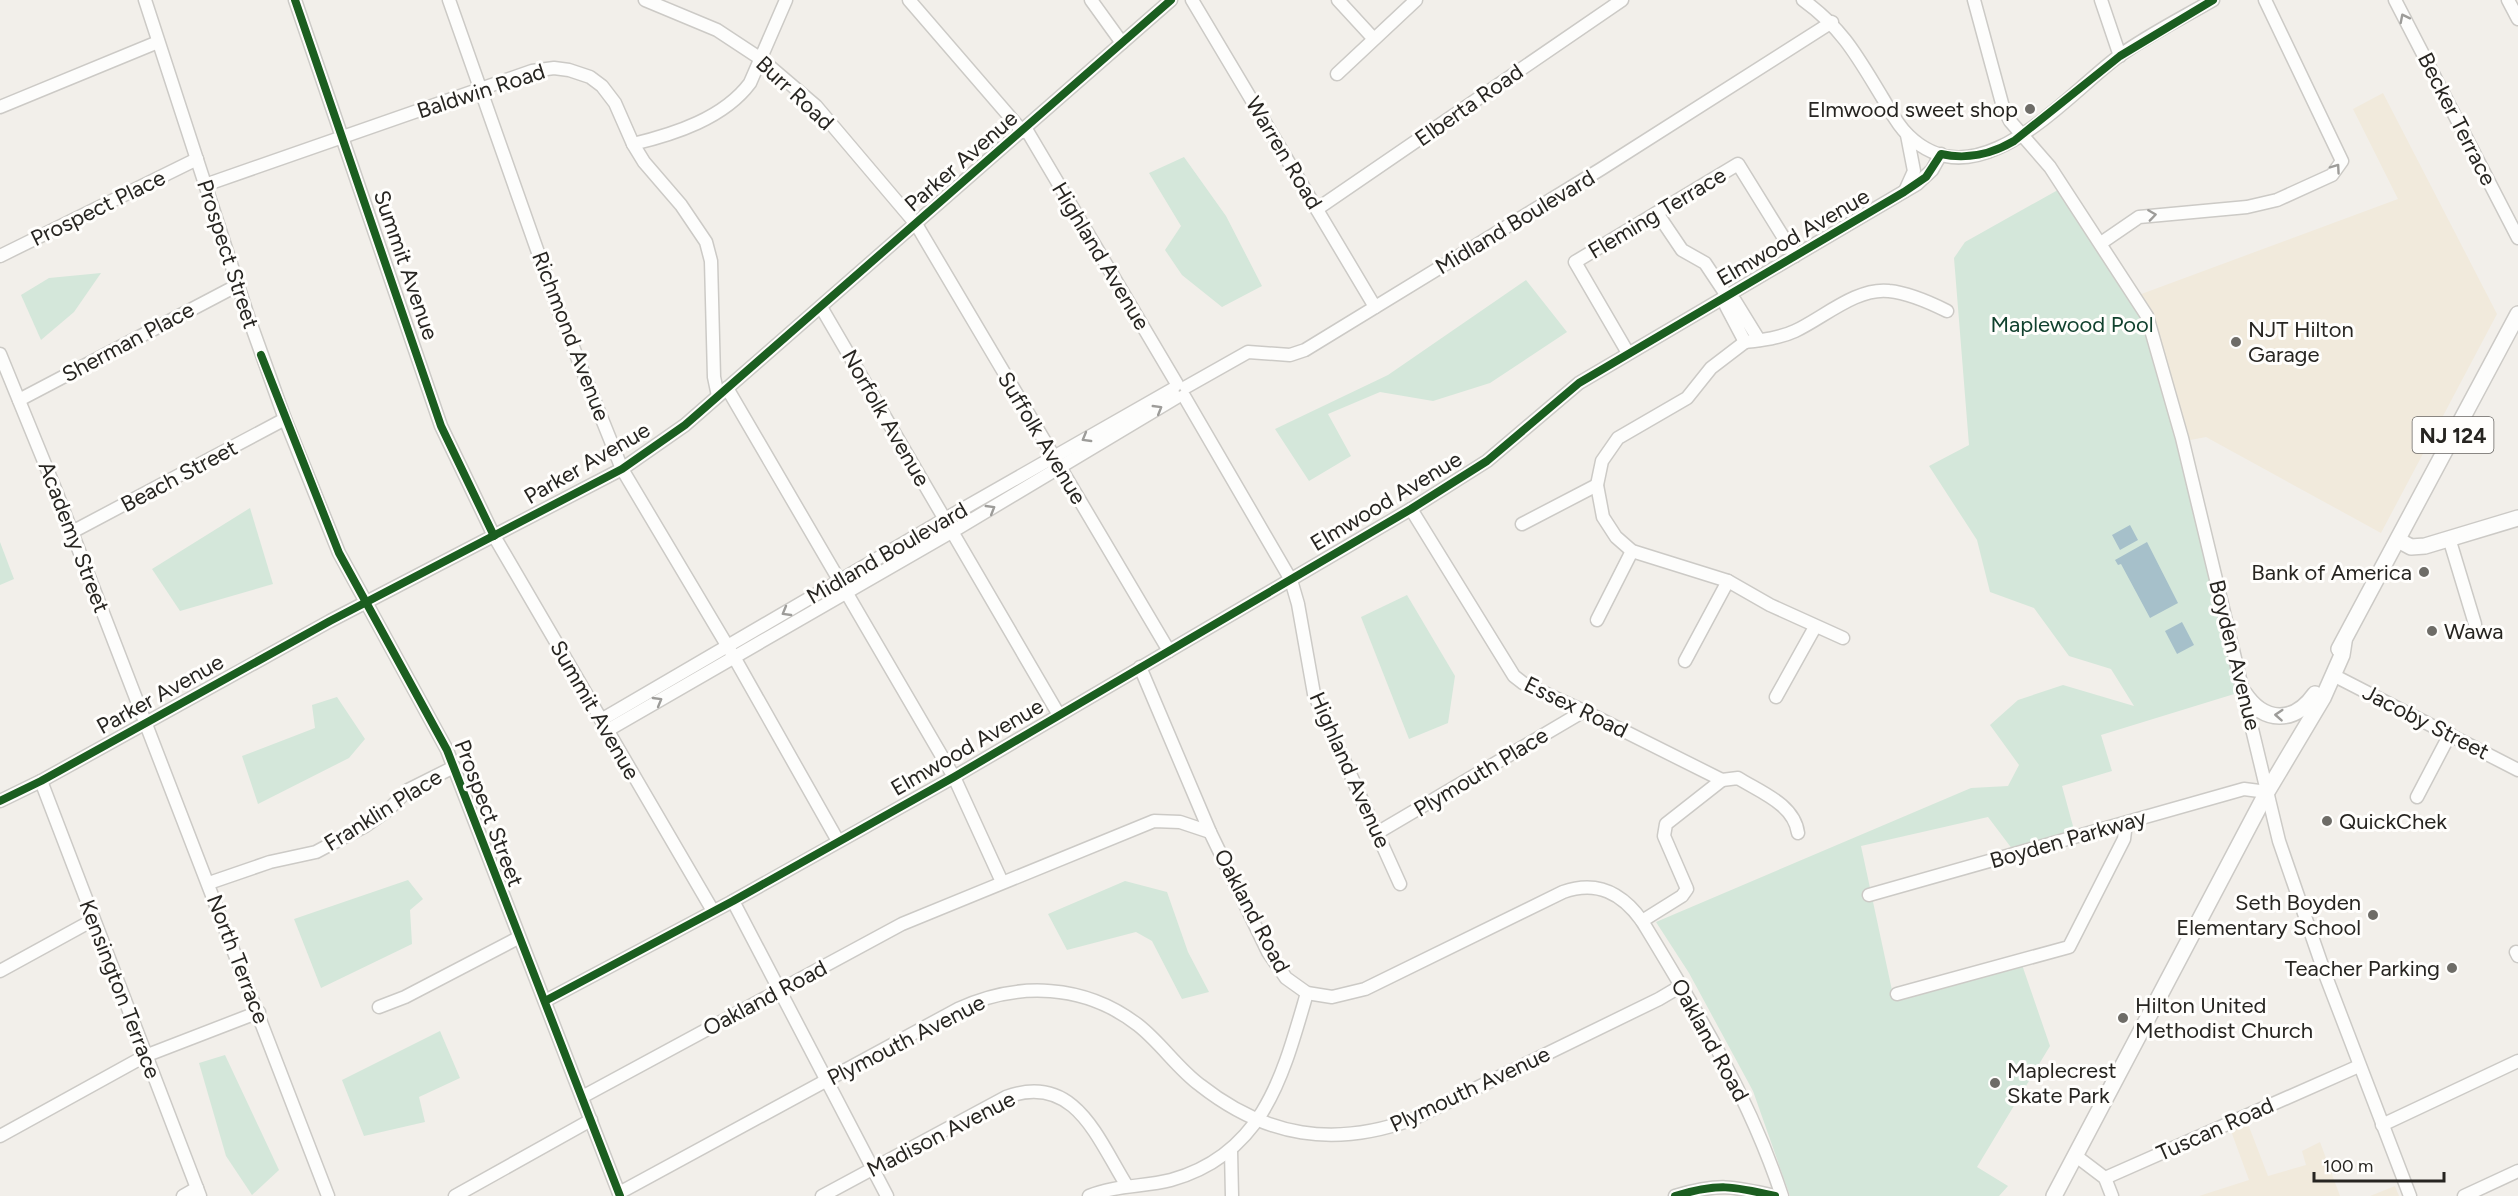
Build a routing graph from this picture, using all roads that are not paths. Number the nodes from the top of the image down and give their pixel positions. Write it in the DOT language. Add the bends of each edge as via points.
graph roads {
  1 [pos="145,0"];
  2 [pos="295,0"];
  3 [pos="449,0"];
  4 [pos="645,0"];
  5 [pos="786,0"];
  6 [pos="909,0"];
  7 [pos="1091,0"];
  8 [pos="1171,0"];
  9 [pos="1192,0"];
  10 [pos="1338,0"];
  11 [pos="1416,0"];
  12 [pos="1622,0"];
  13 [pos="1803,0"];
  14 [pos="1974,0"];
  15 [pos="2101,0"];
  16 [pos="2213,0"];
  17 [pos="2265,0"];
  18 [pos="2395,0"];
  19 [pos="2508,0"];
  20 [pos="2518,19"];
  21 [pos="1832,22"];
  22 [pos="1373,38"];
  23 [pos="158,42"];
  24 [pos="1122,43"];
  25 [pos="2120,56"];
  26 [pos="761,59"];
  27 [pos="1338,74"];
  28 [pos="481,89"];
  29 [pos="0,107"];
  30 [pos="1024,130"];
  31 [pos="1907,135"];
  32 [pos="2022,136"];
  33 [pos="344,137"];
  34 [pos="633,144"];
  35 [pos="1941,154"];
  36 [pos="197,159"];
  37 [pos="205,185"];
  38 [pos="1904,192"];
  39 [pos="1317,209"];
  40 [pos="1657,213"];
  41 [pos="916,224"];
  42 [pos="2518,238"];
  43 [pos="2102,243"];
  44 [pos="0,256"];
  45 [pos="1795,256"];
  46 [pos="238,285"];
  47 [pos="1726,296"];
  48 [pos="821,307"];
  49 [pos="1375,307"];
  50 [pos="1947,311"];
  51 [pos="2516,317"];
  52 [pos="1759,340"];
  53 [pos="1745,342"];
  54 [pos="1628,352"];
  55 [pos="0,354"];
  56 [pos="1179,390"];
  57 [pos="723,392"];
  58 [pos="19,400"];
  59 [pos="285,420"];
  60 [pos="1057,462"];
  61 [pos="622,469"];
  62 [pos="1597,485"];
  63 [pos="1411,509"];
  64 [pos="2518,518"];
  65 [pos="945,519"];
  66 [pos="1522,524"];
  67 [pos="72,532"];
  68 [pos="952,532"];
  69 [pos="494,536"];
  70 [pos="2449,538"];
  71 [pos="2398,540"];
  72 [pos="1632,551"];
  73 [pos="1291,579"];
  74 [pos="1728,581"];
  75 [pos="843,586"];
  76 [pos="365,603"];
  77 [pos="1597,620"];
  78 [pos="2475,624"];
  79 [pos="1815,627"];
  80 [pos="1843,638"];
  81 [pos="2344,642"];
  82 [pos="1168,651"];
  83 [pos="731,652"];
  84 [pos="1685,661"];
  85 [pos="1140,667"];
  86 [pos="2333,675"];
  87 [pos="2244,693"];
  88 [pos="2315,694"];
  89 [pos="1776,697"];
  90 [pos="1584,711"];
  91 [pos="1059,715"];
  92 [pos="146,722"];
  93 [pos="604,725"];
  94 [pos="2450,734"];
  95 [pos="2295,742"];
  96 [pos="454,767"];
  97 [pos="2518,770"];
  98 [pos="954,777"];
  99 [pos="1722,780"];
  100 [pos="41,781"];
  101 [pos="2268,792"];
  102 [pos="2417,797"];
  103 [pos="0,801"];
  104 [pos="2126,824"];
  105 [pos="1210,832"];
  106 [pos="1377,833"];
  107 [pos="1798,833"];
  108 [pos="838,841"];
  109 [pos="1002,882"];
  110 [pos="209,883"];
  111 [pos="1400,884"];
  112 [pos="1869,895"];
  113 [pos="733,901"];
  114 [pos="713,911"];
  115 [pos="93,920"];
  116 [pos="1642,921"];
  117 [pos="518,938"];
  118 [pos="0,971"];
  119 [pos="1682,986"];
  120 [pos="780,990"];
  121 [pos="1307,993"];
  122 [pos="1897,994"];
  123 [pos="545,1001"];
  124 [pos="379,1007"];
  125 [pos="260,1012"];
  126 [pos="146,1056"];
  127 [pos="2518,1061"];
  128 [pos="2359,1066"];
  129 [pos="826,1080"];
  130 [pos="582,1097"];
  131 [pos="591,1120"];
  132 [pos="1257,1122"];
  133 [pos="2382,1125"];
  134 [pos="0,1136"];
  135 [pos="1231,1150"];
  136 [pos="2076,1156"];
  137 [pos="873,1169"];
  138 [pos="2518,1171"];
  139 [pos="2105,1178"];
  140 [pos="1127,1186"];
  141 [pos="199,1192"];
  142 [pos="619,1195"];
  143 [pos="183,1196"];
  144 [pos="328,1196"];
  145 [pos="455,1196"];
  146 [pos="822,1196"];
  147 [pos="887,1196"];
  148 [pos="1089,1196"];
  149 [pos="1232,1196"];
  150 [pos="1675,1196"];
  151 [pos="1775,1196"];
  152 [pos="1782,1196"];
  153 [pos="2054,1196"];
  154 [pos="2112,1196"];
  155 [pos="2409,1196"];
  156 [pos="2464,1196"];
  1 -- 23 [label="street, Prospect Street"];
  2 -- 33 [label="street, Summit Avenue"];
  3 -- 28 [label="street, Richmond Avenue"];
  4 -- 26 [label="street, Burr Road" via="717,30"];
  5 -- 26 [label="street"];
  6 -- 30 [label="street, Highland Avenue"];
  7 -- 24 [label="street"];
  8 -- 24 [label="street, Parker Avenue"];
  9 -- 39 [label="street, Warren Road"];
  10 -- 22 [label="street"];
  11 -- 22 [label="street"];
  12 -- 39 [label="street, Elberta Road"];
  13 -- 21 [label="street"];
  14 -- 32 [label="street, Boyden Avenue" via="2003,107"];
  15 -- 25 [label="street"];
  16 -- 25 [label="street"];
  43 -- 17 [label="street, one-way" via="2139,217 2247,207 2277,200 2319,183 2338,168 2342,161"];
  42 -- 18 [label="street, Becker Terrace, one-way"];
  19 -- 20 [label="street"];
  21 -- 31 [label="street"];
  21 -- 49 [label="street, Midland Boulevard"];
  22 -- 27 [label="street"];
  23 -- 29 [label="street"];
  23 -- 36 [label="street, Prospect Street"];
  24 -- 30 [label="street, Parker Avenue"];
  25 -- 32 [label="street"];
  26 -- 34 [label="street" via="746,89 721,112"];
  26 -- 41 [label="street, Burr Road" via="816,106"];
  28 -- 33 [label="street, Baldwin Road"];
  28 -- 34 [label="street, Baldwin Road" via="539,69 576,72 596,82 612,97"];
  28 -- 61 [label="street, Richmond Avenue" via="559,312"];
  30 -- 41 [label="street, Parker Avenue"];
  30 -- 56 [label="street, Highland Avenue"];
  31 -- 35 [label="street"];
  31 -- 38 [label="street" via="1914,171"];
  32 -- 35 [label="street" via="1988,153"];
  32 -- 43 [label="street, Boyden Avenue" via="2045,160"];
  33 -- 37 [label="street, Baldwin Road"];
  33 -- 69 [label="street, Summit Avenue" via="441,426"];
  34 -- 57 [label="street, Baldwin Road" via="706,242 711,261 714,377"];
  35 -- 38 [label="street, Elmwood Avenue" via="1926,177"];
  36 -- 37 [label="street, Prospect Street"];
  36 -- 44 [label="street, Prospect Place"];
  37 -- 46 [label="street, Prospect Street"];
  38 -- 45 [label="street, Elmwood Avenue"];
  39 -- 49 [label="street, Warren Road"];
  40 -- 45 [label="street, Fleming Terrace" via="1738,164"];
  40 -- 47 [label="street" via="1682,250 1706,263"];
  40 -- 54 [label="street, Fleming Terrace" via="1575,262"];
  41 -- 48 [label="street, Parker Avenue"];
  41 -- 60 [label="street, Suffolk Avenue"];
  43 -- 87 [label="street, Boyden Avenue" via="2147,316 2182,438"];
  45 -- 47 [label="street, Elmwood Avenue"];
  46 -- 58 [label="street, Sherman Place"];
  46 -- 59 [label="street, Prospect Street"];
  47 -- 52 [label="street" via="1735,301"];
  47 -- 53 [label="street" via="1726,306"];
  47 -- 54 [label="street, Elmwood Avenue"];
  48 -- 57 [label="street, Parker Avenue"];
  48 -- 65 [label="street, Norfolk Avenue"];
  49 -- 56 [label="street, Midland Boulevard" via="1298,353 1248,352"];
  50 -- 52 [label="street" via="1888,291 1872,293 1794,331"];
  51 -- 71 [label="main road, NJ 124"];
  52 -- 53 [label="street"];
  53 -- 62 [label="street" via="1711,368 1687,398 1618,438 1602,461"];
  54 -- 63 [label="street, Elmwood Avenue" via="1579,383 1487,461"];
  55 -- 58 [label="street, Academy Street"];
  56 -- 60 [label="street, Midland Boulevard"];
  56 -- 73 [label="street, Highland Avenue"];
  57 -- 61 [label="street, Parker Avenue" via="685,425"];
  57 -- 75 [label="street"];
  58 -- 67 [label="street, Academy Street"];
  59 -- 67 [label="street, Beach Street"];
  59 -- 76 [label="street, Prospect Street" via="339,554"];
  60 -- 65 [label="street, Midland Boulevard"];
  68 -- 60 [label="street, Midland Boulevard, one-way"];
  60 -- 82 [label="street, Suffolk Avenue"];
  61 -- 69 [label="street, Parker Avenue"];
  61 -- 83 [label="street, Richmond Avenue"];
  62 -- 66 [label="street"];
  62 -- 72 [label="street" via="1604,517 1616,537"];
  63 -- 73 [label="street, Elmwood Avenue"];
  63 -- 90 [label="street, Essex Road" via="1514,676"];
  64 -- 70 [label="main road"];
  65 -- 68 [label="street, Norfolk Avenue"];
  65 -- 75 [label="street, Midland Boulevard"];
  67 -- 92 [label="street, Academy Street"];
  68 -- 75 [label="street, Midland Boulevard"];
  68 -- 91 [label="street, Norfolk Avenue"];
  69 -- 76 [label="street, Parker Avenue"];
  69 -- 93 [label="street, Summit Avenue"];
  70 -- 71 [label="main road" via="2411,547"];
  70 -- 78 [label="street"];
  71 -- 81 [label="main road, NJ 124"];
  72 -- 74 [label="street"];
  72 -- 77 [label="street"];
  73 -- 82 [label="street, Elmwood Avenue"];
  73 -- 106 [label="street, Highland Avenue" via="1314,694"];
  74 -- 79 [label="street"];
  74 -- 84 [label="street"];
  75 -- 83 [label="street, Midland Boulevard"];
  75 -- 98 [label="street"];
  76 -- 92 [label="street, Parker Avenue"];
  76 -- 96 [label="street, Prospect Street"];
  79 -- 80 [label="street"];
  79 -- 89 [label="street"];
  81 -- 86 [label="main road, NJ 124"];
  81 -- 88 [label="main road, NJ 124"];
  82 -- 85 [label="street, Elmwood Avenue"];
  83 -- 93 [label="street, Midland Boulevard"];
  83 -- 108 [label="street, Richmond Avenue"];
  85 -- 91 [label="street, Elmwood Avenue"];
  85 -- 105 [label="street"];
  86 -- 94 [label="street, Jacoby Street"];
  86 -- 95 [label="main road, NJ 124" via="2300,740"];
  88 -- 87 [label="main road, one-way" via="2303,709 2281,716 2257,708"];
  87 -- 101 [label="street, Boyden Avenue"];
  88 -- 95 [label="main road, NJ 124" via="2294,735"];
  90 -- 99 [label="street, Essex Road"];
  90 -- 106 [label="street, Plymouth Place"];
  91 -- 98 [label="street, Elmwood Avenue"];
  92 -- 100 [label="street, Parker Avenue"];
  92 -- 110 [label="street, North Terrace"];
  93 -- 114 [label="street, Summit Avenue"];
  94 -- 97 [label="street, Jacoby Street"];
  94 -- 102 [label="street"];
  95 -- 101 [label="main road, NJ 124"];
  96 -- 110 [label="street, Franklin Place" via="408,790 365,826 316,852 270,862"];
  96 -- 117 [label="street, Prospect Street"];
  98 -- 108 [label="street, Elmwood Avenue"];
  98 -- 109 [label="street"];
  99 -- 107 [label="street, Essex Road" via="1738,778 1785,807 1797,823"];
  99 -- 116 [label="street" via="1666,824 1664,836 1687,889"];
  100 -- 103 [label="street, Parker Avenue"];
  100 -- 115 [label="street, Kensington Terrace"];
  101 -- 104 [label="street, Boyden Parkway" via="2244,789"];
  101 -- 128 [label="street, Boyden Avenue" via="2271,815 2300,904"];
  101 -- 136 [label="main road, NJ 124"];
  104 -- 112 [label="street, Boyden Parkway"];
  104 -- 122 [label="street" via="2124,839 2069,947"];
  105 -- 109 [label="street, Oakland Road" via="1180,822 1154,821"];
  105 -- 121 [label="street, Oakland Road" via="1275,965"];
  106 -- 111 [label="street, Highland Avenue"];
  108 -- 113 [label="street, Elmwood Avenue"];
  109 -- 120 [label="street, Oakland Road" via="902,924"];
  110 -- 125 [label="street, North Terrace"];
  113 -- 114 [label="street, Elmwood Avenue"];
  113 -- 120 [label="street"];
  114 -- 123 [label="street, Elmwood Avenue"];
  115 -- 118 [label="street"];
  115 -- 126 [label="street, Kensington Terrace"];
  116 -- 119 [label="street, Oakland Road"];
  116 -- 121 [label="street, Oakland Road" via="1632,906 1612,892 1575,888 1365,989 1332,997"];
  117 -- 123 [label="street, Prospect Street"];
  117 -- 124 [label="street"];
  119 -- 132 [label="street, Plymouth Avenue" via="1387,1129 1345,1136 1321,1135"];
  119 -- 152 [label="street, Oakland Road" via="1728,1065 1768,1154"];
  120 -- 129 [label="street"];
  120 -- 130 [label="street, Oakland Road"];
  121 -- 132 [label="street" via="1287,1062"];
  123 -- 130 [label="street, Prospect Street"];
  125 -- 126 [label="street"];
  125 -- 144 [label="street, North Terrace"];
  126 -- 134 [label="street"];
  126 -- 141 [label="street, Kensington Terrace"];
  127 -- 133 [label="street"];
  128 -- 133 [label="street, Boyden Avenue"];
  128 -- 139 [label="street, Tuscan Road"];
  129 -- 132 [label="street, Plymouth Avenue" via="974,1001 1008,992 1059,991 1093,1000 1124,1015 1152,1036 1198,1084"];
  129 -- 137 [label="street"];
  129 -- 142 [label="street, Plymouth Avenue"];
  130 -- 131 [label="street, Prospect Street"];
  131 -- 142 [label="street, Prospect Street"];
  131 -- 145 [label="street"];
  132 -- 135 [label="street"];
  133 -- 155 [label="street, Boyden Avenue"];
  135 -- 140 [label="street" via="1212,1163 1172,1179"];
  135 -- 149 [label="street"];
  136 -- 139 [label="street"];
  136 -- 153 [label="main road, NJ 124"];
  137 -- 140 [label="street, Madison Avenue" via="1006,1097 1043,1091 1061,1097 1077,1109"];
  137 -- 146 [label="street, Madison Avenue"];
  137 -- 147 [label="street"];
  138 -- 156 [label="street"];
  139 -- 154 [label="street"];
  140 -- 148 [label="street"];
  141 -- 143 [label="street"];
  150 -- 151 [label="street" via="1730,1186"];
}
